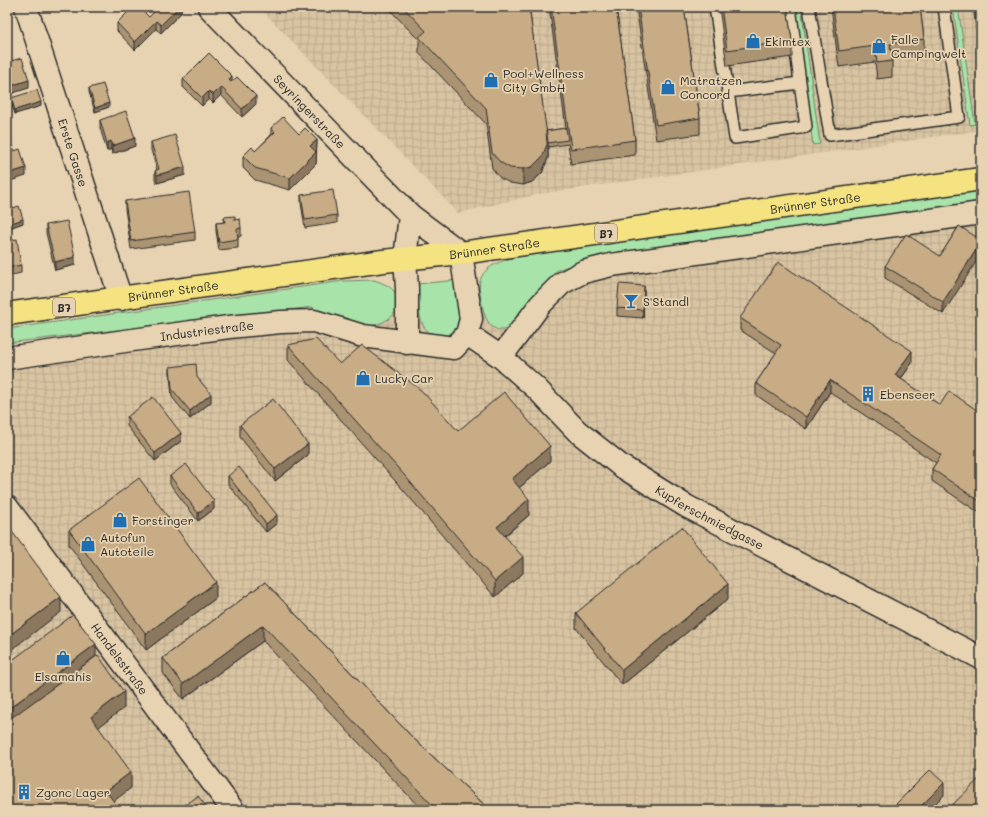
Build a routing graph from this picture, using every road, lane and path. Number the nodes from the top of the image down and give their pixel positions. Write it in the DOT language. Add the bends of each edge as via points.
graph roads {
  1 [pos="26,7"];
  2 [pos="209,7"];
  3 [pos="715,7"];
  4 [pos="790,7"];
  5 [pos="809,7"];
  6 [pos="944,7"];
  7 [pos="800,83"];
  8 [pos="728,92"];
  9 [pos="981,178"];
  10 [pos="981,213"];
  11 [pos="410,215"];
  12 [pos="461,253"];
  13 [pos="404,258"];
  14 [pos="121,299"];
  15 [pos="7,314"];
  16 [pos="467,334"];
  17 [pos="407,343"];
  18 [pos="501,356"];
  19 [pos="7,358"];
  20 [pos="7,507"];
  21 [pos="981,658"];
  22 [pos="233,810"];
  1 -- 14 [label="street, Erste Gasse"];
  2 -- 11 [label="street, Seyringerstraße"];
  3 -- 8 [label="lane"];
  4 -- 7 [label="lane"];
  5 -- 6 [label="lane" via="830,135 959,117"];
  7 -- 8 [label="lane"];
  7 -- 8 [label="lane" via="806,127 736,138"];
  9 -- 12 [label="main road, Brünner Straße / B7"];
  10 -- 18 [label="street" via="583,272 562,283 549,296"];
  11 -- 12 [label="street, Seyringerstraße"];
  11 -- 13 [label="street"];
  12 -- 13 [label="main road, Brünner Straße / B7"];
  12 -- 16 [label="street" via="471,319"];
  13 -- 14 [label="main road, Brünner Straße / B7"];
  13 -- 17 [label="street" via="408,288"];
  14 -- 15 [label="main road, Brünner Straße / B7"];
  16 -- 17 [label="street" via="454,348"];
  16 -- 18 [label="street, Kupferschmiedgasse"];
  17 -- 19 [label="street, Industriestraße" via="362,336 314,321 281,322 140,338"];
  18 -- 21 [label="street, Kupferschmiedgasse" via="537,388 577,431 621,466 686,506"];
  20 -- 22 [label="street, Handelsstraße"];
}
